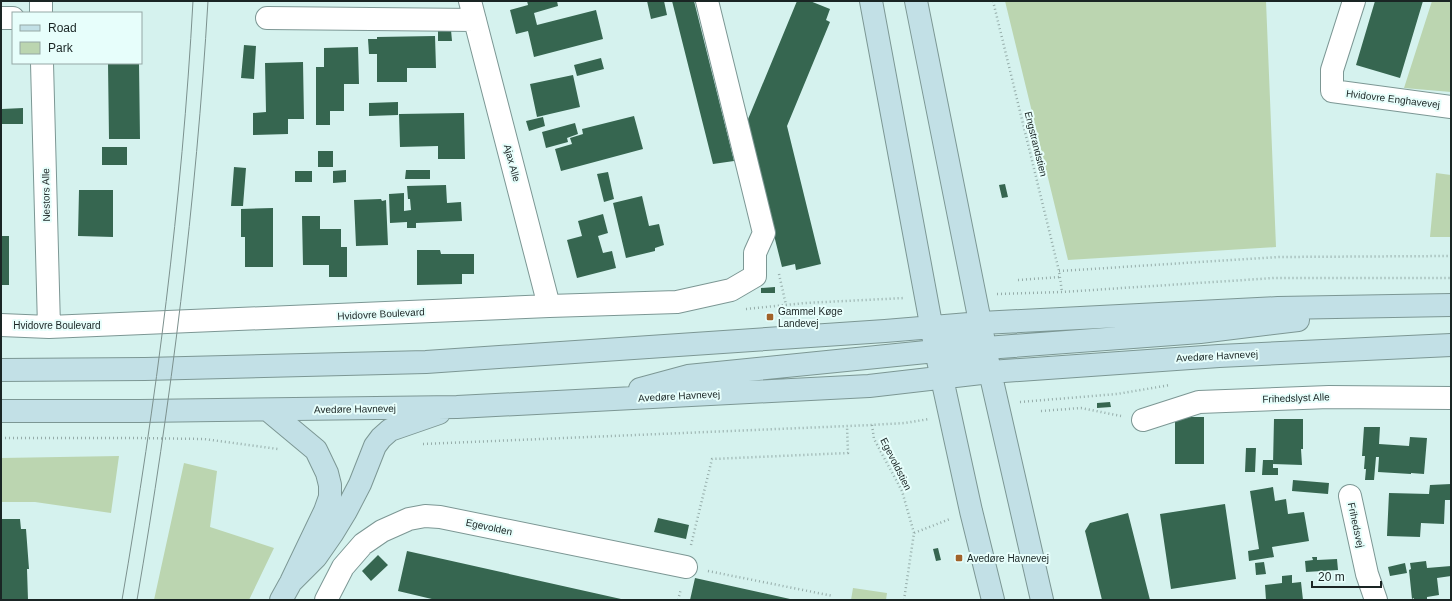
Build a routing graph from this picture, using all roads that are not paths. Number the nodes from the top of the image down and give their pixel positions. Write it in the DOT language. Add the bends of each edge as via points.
graph roads {
  1 [pos="41,1"];
  2 [pos="707,1"];
  3 [pos="871,1"];
  4 [pos="916,1"];
  5 [pos="1354,1"];
  6 [pos="473,11"];
  7 [pos="41,12"];
  8 [pos="1,18"];
  9 [pos="12,18"];
  10 [pos="267,18"];
  11 [pos="42,64"];
  12 [pos="1451,107"];
  13 [pos="1451,305"];
  14 [pos="549,306"];
  15 [pos="1410,306"];
  16 [pos="981,322"];
  17 [pos="1,325"];
  18 [pos="49,327"];
  19 [pos="932,327"];
  20 [pos="1451,345"];
  21 [pos="986,348"];
  22 [pos="936,351"];
  23 [pos="1,370"];
  24 [pos="990,372"];
  25 [pos="942,378"];
  26 [pos="1451,398"];
  27 [pos="600,400"];
  28 [pos="457,407"];
  29 [pos="268,410"];
  30 [pos="1,411"];
  31 [pos="1144,420"];
  32 [pos="1350,496"];
  33 [pos="686,567"];
  34 [pos="286,591"];
  35 [pos="326,600"];
  36 [pos="993,600"];
  37 [pos="1042,600"];
  38 [pos="1376,600"];
  1 -- 7 [label="street"];
  2 -- 14 [label="street, Hvidovre Boulevard" via="764,233 755,253 755,276 731,290 676,302"];
  3 -- 19 [label="street"];
  4 -- 16 [label="street"];
  5 -- 12 [label="street, Hvidovre Enghavevej" via="1332,70 1332,92"];
  6 -- 10 [label="street, Ajax Alle"];
  6 -- 14 [label="street, Ajax Alle"];
  8 -- 9 [label="street"];
  11 -- 18 [label="street, Nestors Alle"];
  13 -- 15 [label="street"];
  14 -- 18 [label="street, Hvidovre Boulevard"];
  15 -- 16 [label="street" via="1278,308"];
  15 -- 21 [label="street" via="1200,332"];
  16 -- 19 [label="street"];
  16 -- 21 [label="street"];
  16 -- 22 [label="street" via="964,339"];
  17 -- 18 [label="street, Hvidovre Boulevard"];
  19 -- 22 [label="street"];
  19 -- 23 [label="street" via="426,362"];
  20 -- 24 [label="street, Avedøre Havnevej" via="1219,356"];
  21 -- 24 [label="street"];
  21 -- 25 [label="street" via="958,360"];
  22 -- 25 [label="street"];
  22 -- 27 [label="street" via="688,376"];
  24 -- 25 [label="street, Avedøre Havnevej"];
  24 -- 37 [label="street"];
  25 -- 27 [label="street, Avedøre Havnevej" via="869,386"];
  25 -- 36 [label="street"];
  26 -- 31 [label="street, Frihedslyst Alle" via="1329,397 1199,402"];
  27 -- 28 [label="street, Avedøre Havnevej"];
  28 -- 29 [label="street, Avedøre Havnevej"];
  28 -- 34 [label="street" via="390,430 381,438 375,446 360,484 332,534"];
  29 -- 30 [label="street, Avedøre Havnevej"];
  29 -- 34 [label="street" via="316,450 330,485 330,497 325,511"];
  32 -- 38 [label="street, Frihedsvej" via="1367,574"];
  33 -- 35 [label="street, Egevolden" via="425,516 409,518 363,544 343,567"];
}
